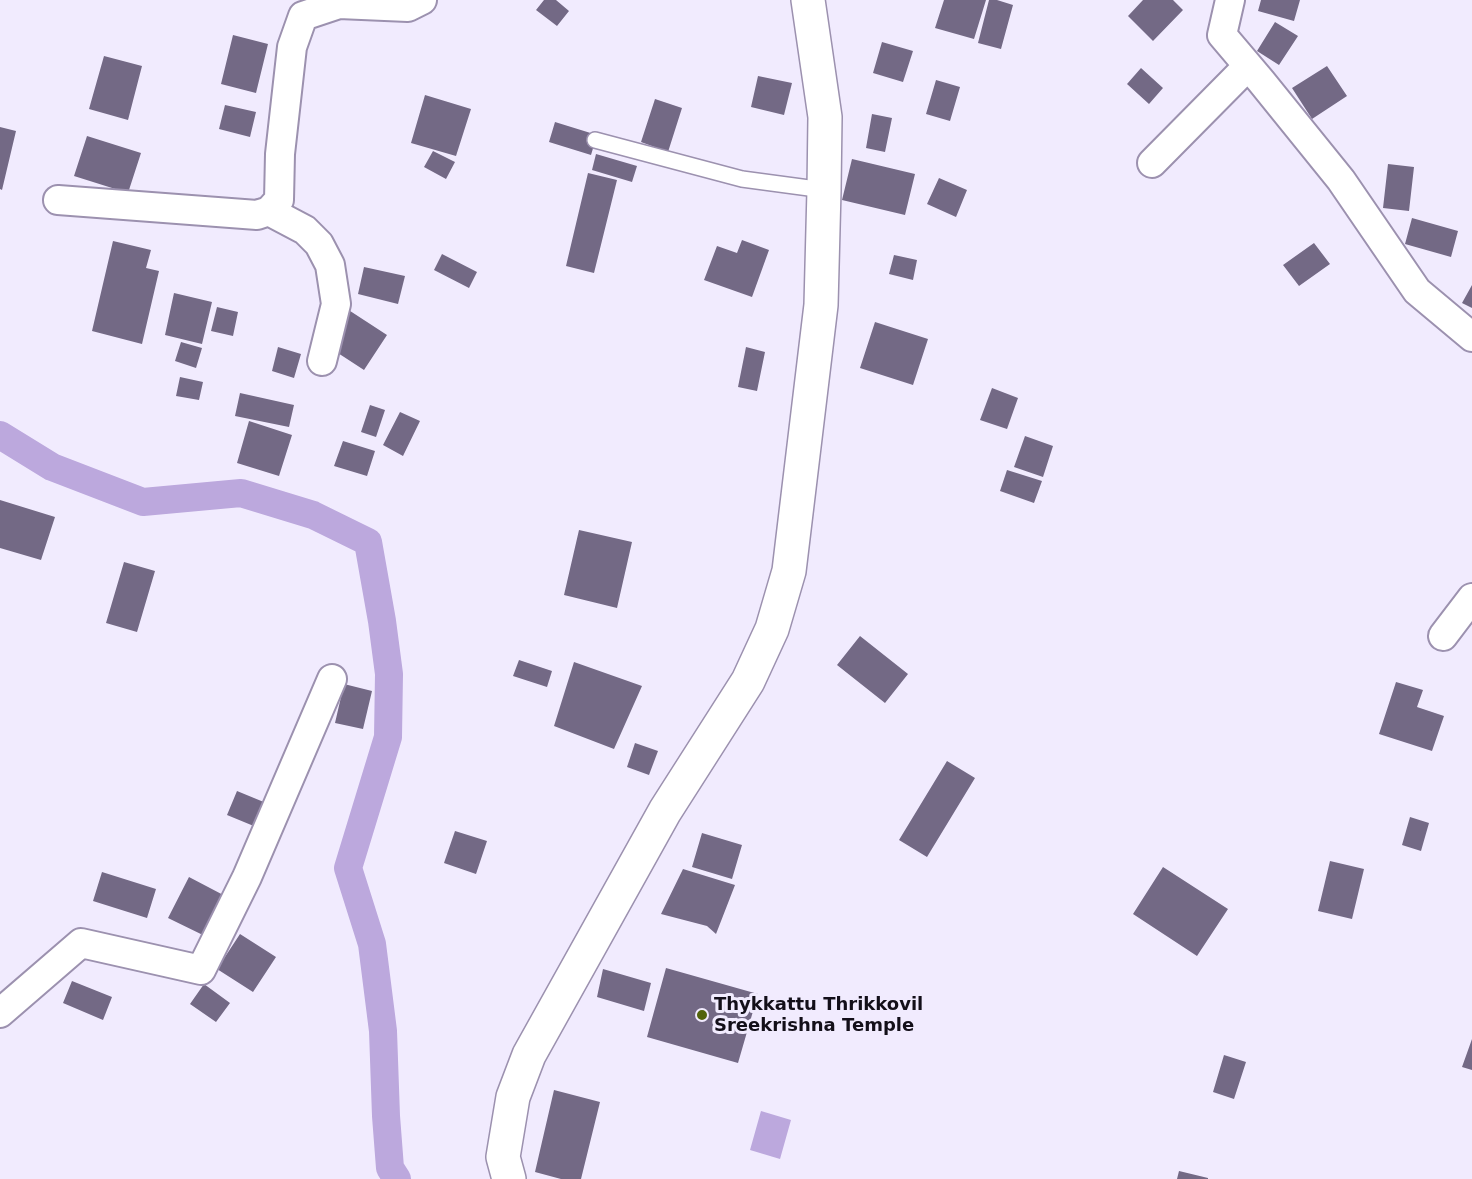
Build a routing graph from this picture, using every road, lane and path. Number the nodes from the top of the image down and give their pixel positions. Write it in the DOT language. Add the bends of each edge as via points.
graph roads {
  1 [pos="422,0"];
  2 [pos="808,0"];
  3 [pos="1230,0"];
  4 [pos="1248,66"];
  5 [pos="595,140"];
  6 [pos="1152,163"];
  7 [pos="824,190"];
  8 [pos="58,201"];
  9 [pos="269,211"];
  10 [pos="1472,337"];
  11 [pos="322,361"];
  12 [pos="1472,598"];
  13 [pos="1443,636"];
  14 [pos="332,679"];
  15 [pos="0,1013"];
  16 [pos="510,1179"];
  1 -- 9 [label="street" via="408,7 339,4 303,16 292,47 279,200"];
  2 -- 7 [label="main road" via="825,117"];
  3 -- 4 [label="street" via="1222,35"];
  4 -- 6 [label="street"];
  4 -- 10 [label="street" via="1341,180 1417,291"];
  5 -- 7 [label="lane" via="742,179"];
  7 -- 16 [label="main road" via="821,305 810,398 789,571 772,629 748,681 664,811 529,1054 513,1097 503,1157"];
  8 -- 9 [label="street" via="257,215"];
  9 -- 11 [label="street" via="305,230 319,244 330,265 336,304"];
  12 -- 13 [label="street"];
  14 -- 15 [label="street" via="247,877 201,970 81,944"];
}
